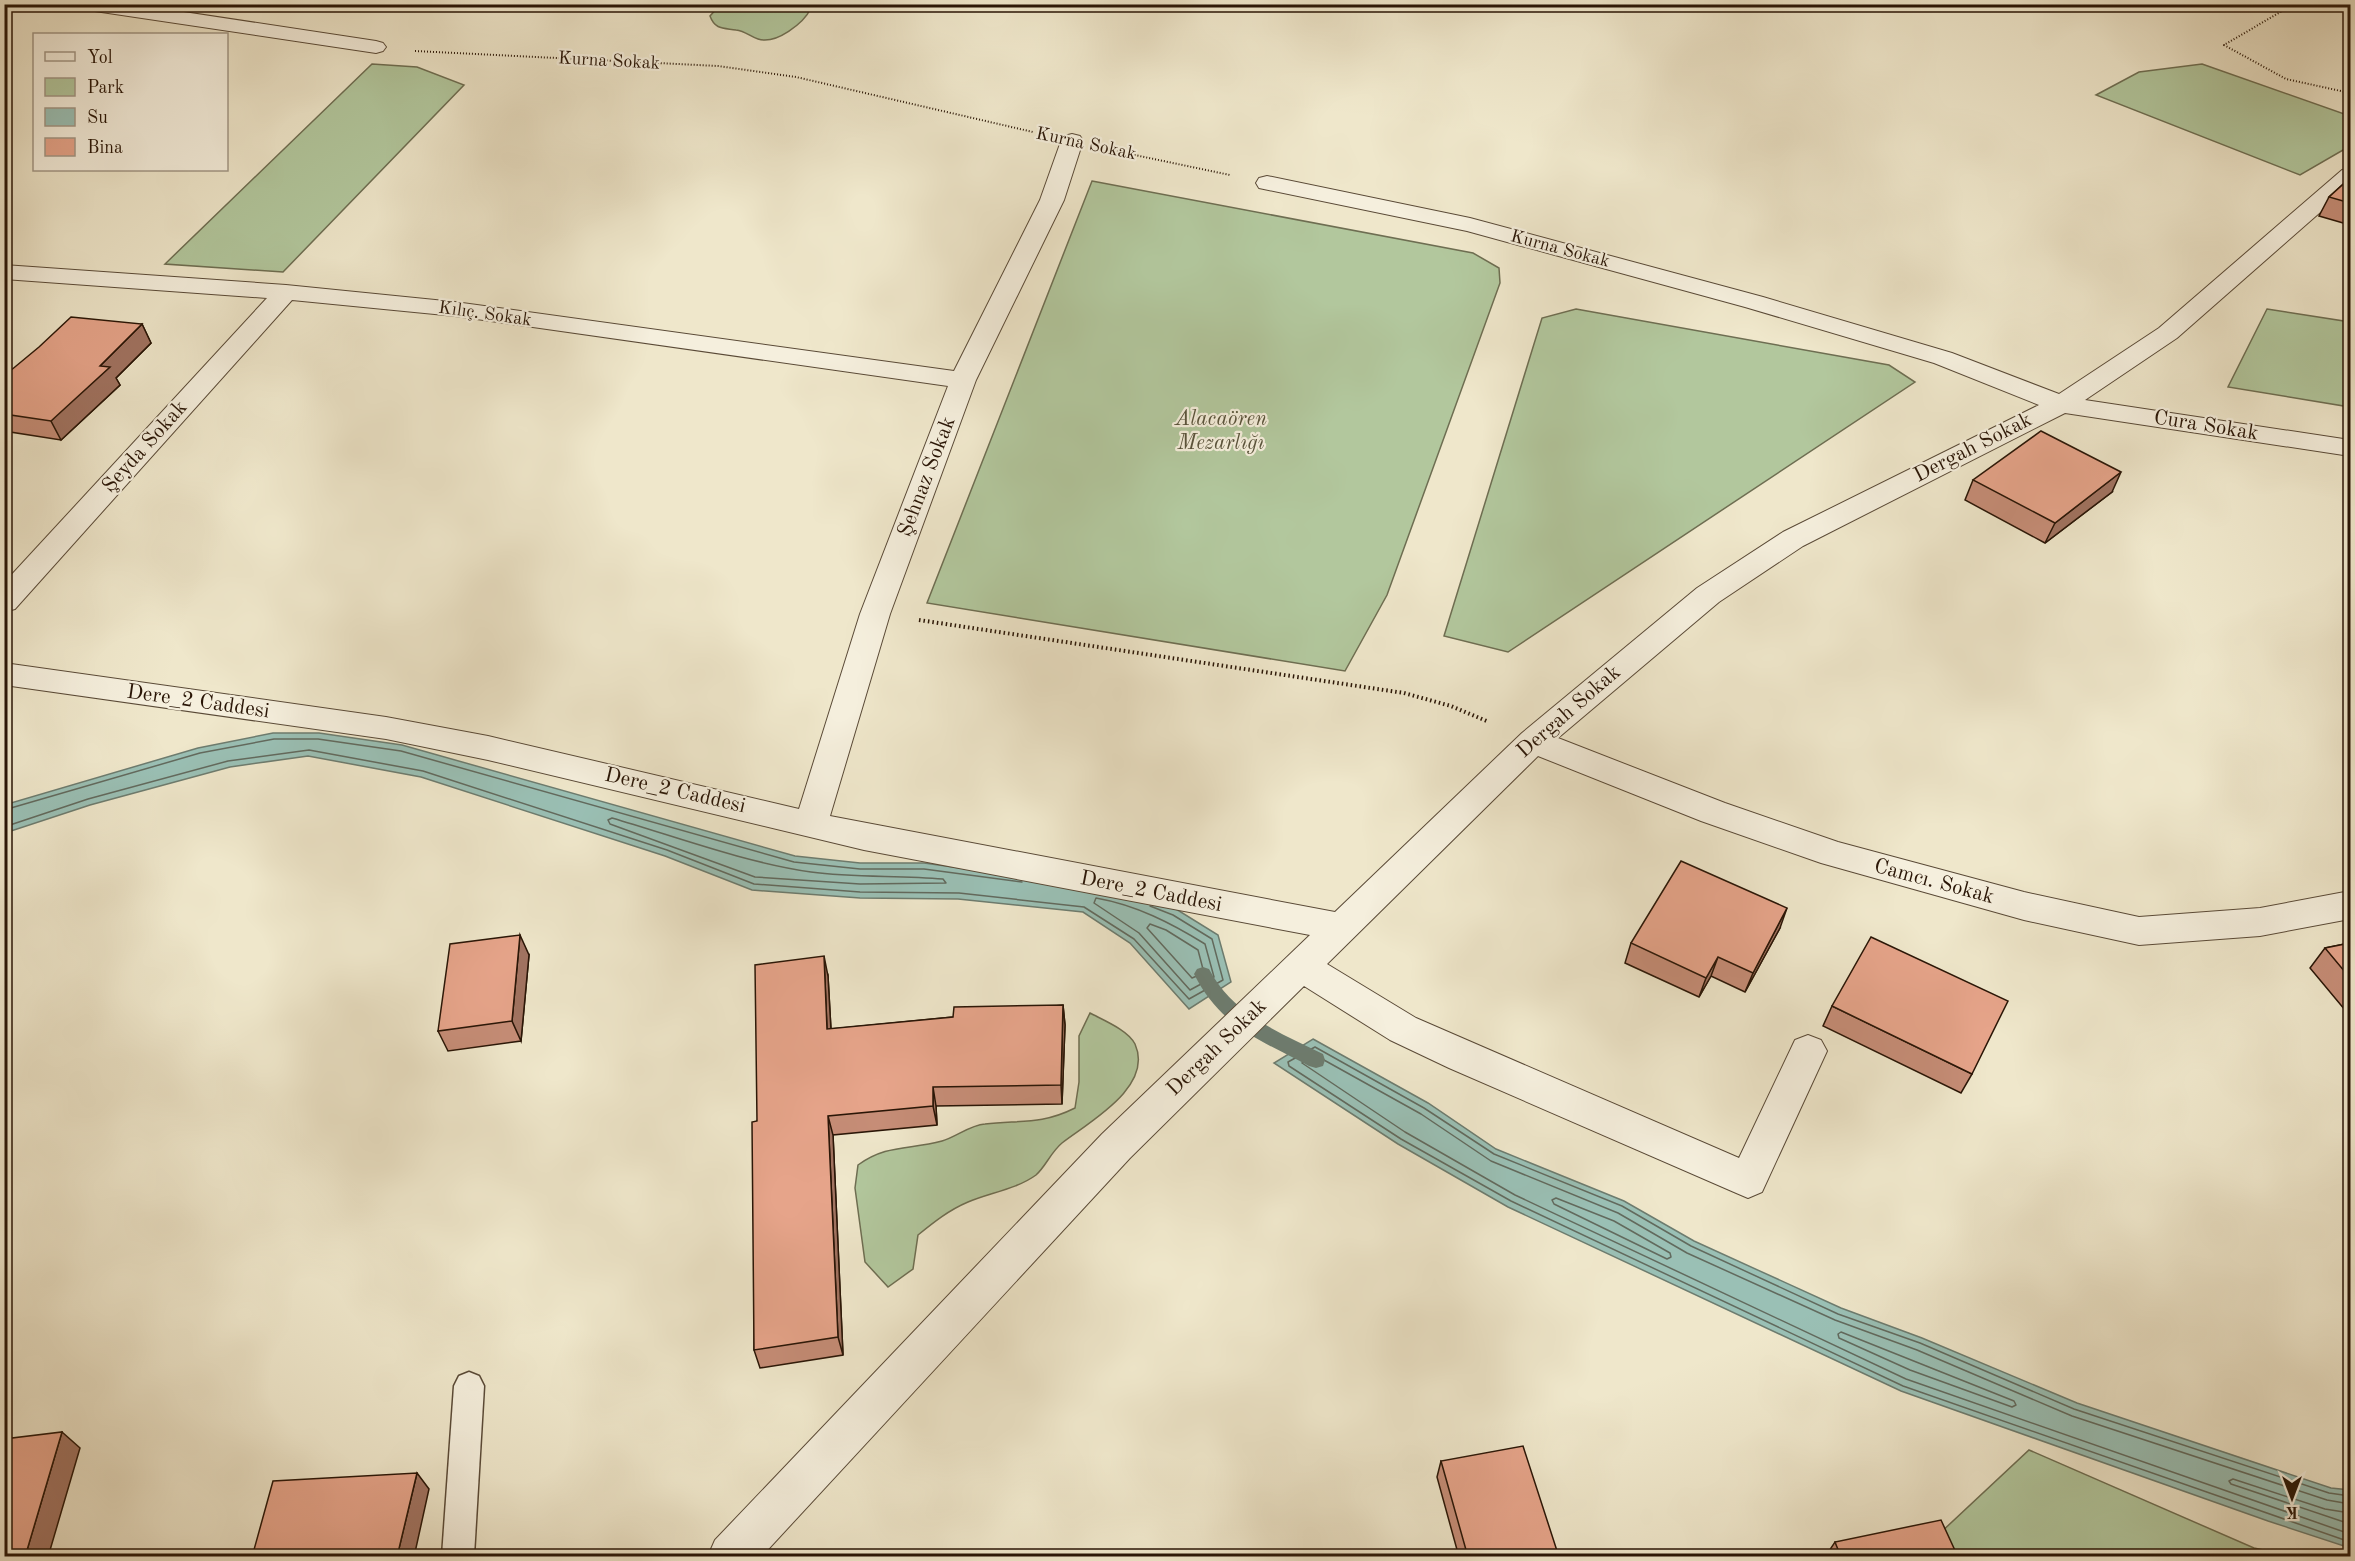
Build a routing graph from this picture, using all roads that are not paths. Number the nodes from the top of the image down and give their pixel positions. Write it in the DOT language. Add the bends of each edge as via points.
graph roads {
  1 [pos="88,4"];
  2 [pos="376,48"];
  3 [pos="1072,141"];
  4 [pos="2350,175"];
  5 [pos="1267,183"];
  6 [pos="4,272"];
  7 [pos="286,292"];
  8 [pos="963,380"];
  9 [pos="2061,404"];
  10 [pos="2350,448"];
  11 [pos="4,603"];
  12 [pos="4,674"];
  13 [pos="1533,741"];
  14 [pos="811,824"];
  15 [pos="2350,905"];
  16 [pos="1343,927"];
  17 [pos="1295,974"];
  18 [pos="1808,1051"];
  19 [pos="469,1386"];
  20 [pos="458,1557"];
  21 [pos="731,1557"];
  1 -- 2 [label="street"];
  3 -- 8 [label="street, Şehnaz Sokak" via="1052,200"];
  4 -- 9 [label="street, Dergah Sokak" via="2168,333"];
  5 -- 9 [label="street, Kurna Sokak" via="1470,225 1754,302 1943,358"];
  6 -- 7 [label="street, Kılıç. Sokak"];
  7 -- 8 [label="street, Kılıç. Sokak" via="455,309"];
  7 -- 11 [label="street, Şeyda Sokak"];
  8 -- 14 [label="street, Şehnaz Sokak" via="875,614"];
  9 -- 10 [label="street, Cura Sokak"];
  9 -- 13 [label="street, Dergah Sokak" via="1793,538 1708,595"];
  12 -- 14 [label="street, Dere_2 Caddesi" via="386,728"];
  13 -- 15 [label="street, Camcı. Sokak" via="1833,854 2024,906 2139,931 2260,922"];
  13 -- 16 [label="street, Dergah Sokak"];
  14 -- 16 [label="street, Dere_2 Caddesi"];
  16 -- 17 [label="street, Dergah Sokak"];
  17 -- 18 [label="street" via="1452,1052 1748,1180"];
  17 -- 21 [label="street, Dergah Sokak" via="1116,1146"];
  19 -- 20 [label="lane"];
}
